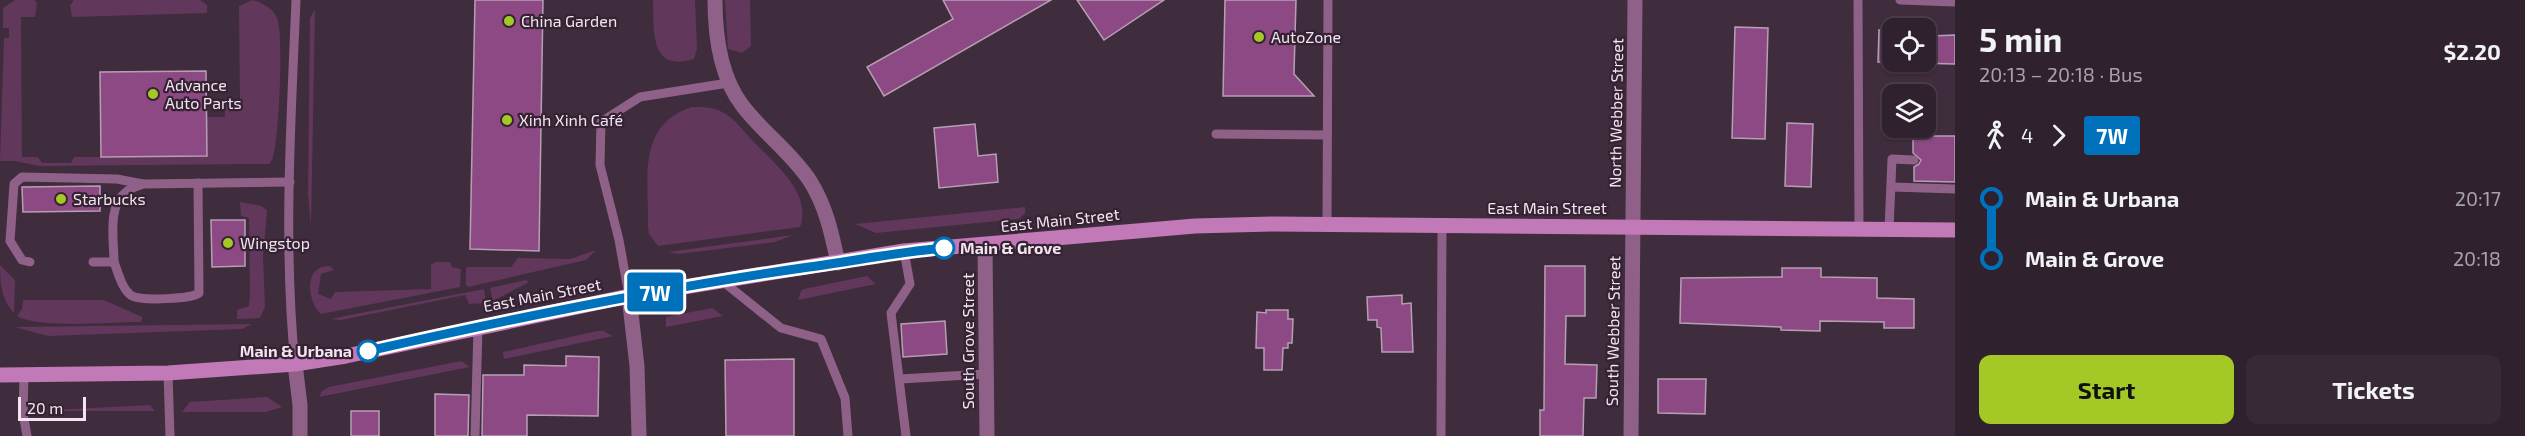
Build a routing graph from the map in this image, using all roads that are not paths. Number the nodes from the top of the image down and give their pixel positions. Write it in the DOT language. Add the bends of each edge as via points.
graph roads {
  1 [pos="296,0"];
  2 [pos="715,0"];
  3 [pos="1328,0"];
  4 [pos="1635,0"];
  5 [pos="1858,0"];
  6 [pos="1900,0"];
  7 [pos="1955,2"];
  8 [pos="728,83"];
  9 [pos="1216,134"];
  10 [pos="1327,135"];
  11 [pos="1914,160"];
  12 [pos="290,182"];
  13 [pos="198,183"];
  14 [pos="143,184"];
  15 [pos="1892,187"];
  16 [pos="1955,189"];
  17 [pos="1327,224"];
  18 [pos="1442,226"];
  19 [pos="1632,227"];
  20 [pos="1888,229"];
  21 [pos="1860,230"];
  22 [pos="1955,230"];
  23 [pos="985,246"];
  24 [pos="904,251"];
  25 [pos="26,261"];
  26 [pos="114,261"];
  27 [pos="93,262"];
  28 [pos="838,263"];
  29 [pos="721,280"];
  30 [pos="629,296"];
  31 [pos="478,327"];
  32 [pos="295,364"];
  33 [pos="168,373"];
  34 [pos="986,374"];
  35 [pos="0,375"];
  36 [pos="24,375"];
  37 [pos="900,379"];
  38 [pos="27,436"];
  39 [pos="170,436"];
  40 [pos="300,436"];
  41 [pos="475,436"];
  42 [pos="639,436"];
  43 [pos="848,436"];
  44 [pos="906,436"];
  45 [pos="987,436"];
  46 [pos="1441,436"];
  47 [pos="1631,436"];
  1 -- 12 [label="lane"];
  2 -- 8 [label="street" via="719,54"];
  3 -- 10 [label="lane"];
  4 -- 19 [label="street, North Webber Street"];
  5 -- 21 [label="lane"];
  6 -- 7 [label="lane"];
  8 -- 28 [label="street" via="742,106 810,181 823,206"];
  8 -- 30 [label="lane" via="640,97 601,123 600,165"];
  9 -- 10 [label="lane"];
  10 -- 17 [label="lane"];
  11 -- 15 [label="lane" via="1892,159"];
  12 -- 13 [label="lane"];
  12 -- 32 [label="lane"];
  13 -- 14 [label="lane"];
  13 -- 26 [label="lane" via="199,292 194,297 132,296"];
  14 -- 25 [label="lane" via="117,179 22,177 14,184 10,241"];
  14 -- 26 [label="lane" via="128,189 117,204"];
  15 -- 16 [label="lane"];
  15 -- 20 [label="lane"];
  17 -- 18 [label="main road, East Main Street"];
  17 -- 23 [label="main road, East Main Street" via="1195,226"];
  18 -- 19 [label="main road, East Main Street"];
  18 -- 46 [label="lane"];
  19 -- 21 [label="main road, East Main Street"];
  19 -- 47 [label="street, South Webber Street"];
  20 -- 21 [label="main road, East Main Street"];
  20 -- 22 [label="main road, East Main Street"];
  23 -- 24 [label="main road, East Main Street"];
  23 -- 34 [label="street, South Grove Street"];
  24 -- 28 [label="main road, East Main Street"];
  24 -- 37 [label="lane" via="910,285 891,313"];
  26 -- 27 [label="lane"];
  28 -- 29 [label="main road, East Main Street"];
  29 -- 30 [label="main road, East Main Street"];
  29 -- 43 [label="lane" via="781,328 821,339 845,398"];
  30 -- 31 [label="main road, East Main Street"];
  30 -- 42 [label="street"];
  31 -- 32 [label="main road, East Main Street"];
  31 -- 41 [label="lane"];
  32 -- 33 [label="main road, East Main Street"];
  32 -- 40 [label="street"];
  33 -- 36 [label="main road, East Main Street"];
  33 -- 39 [label="lane"];
  34 -- 37 [label="lane"];
  34 -- 45 [label="street, South Grove Street"];
  35 -- 36 [label="main road, East Main Street"];
  36 -- 38 [label="lane"];
  37 -- 44 [label="lane"];
}
